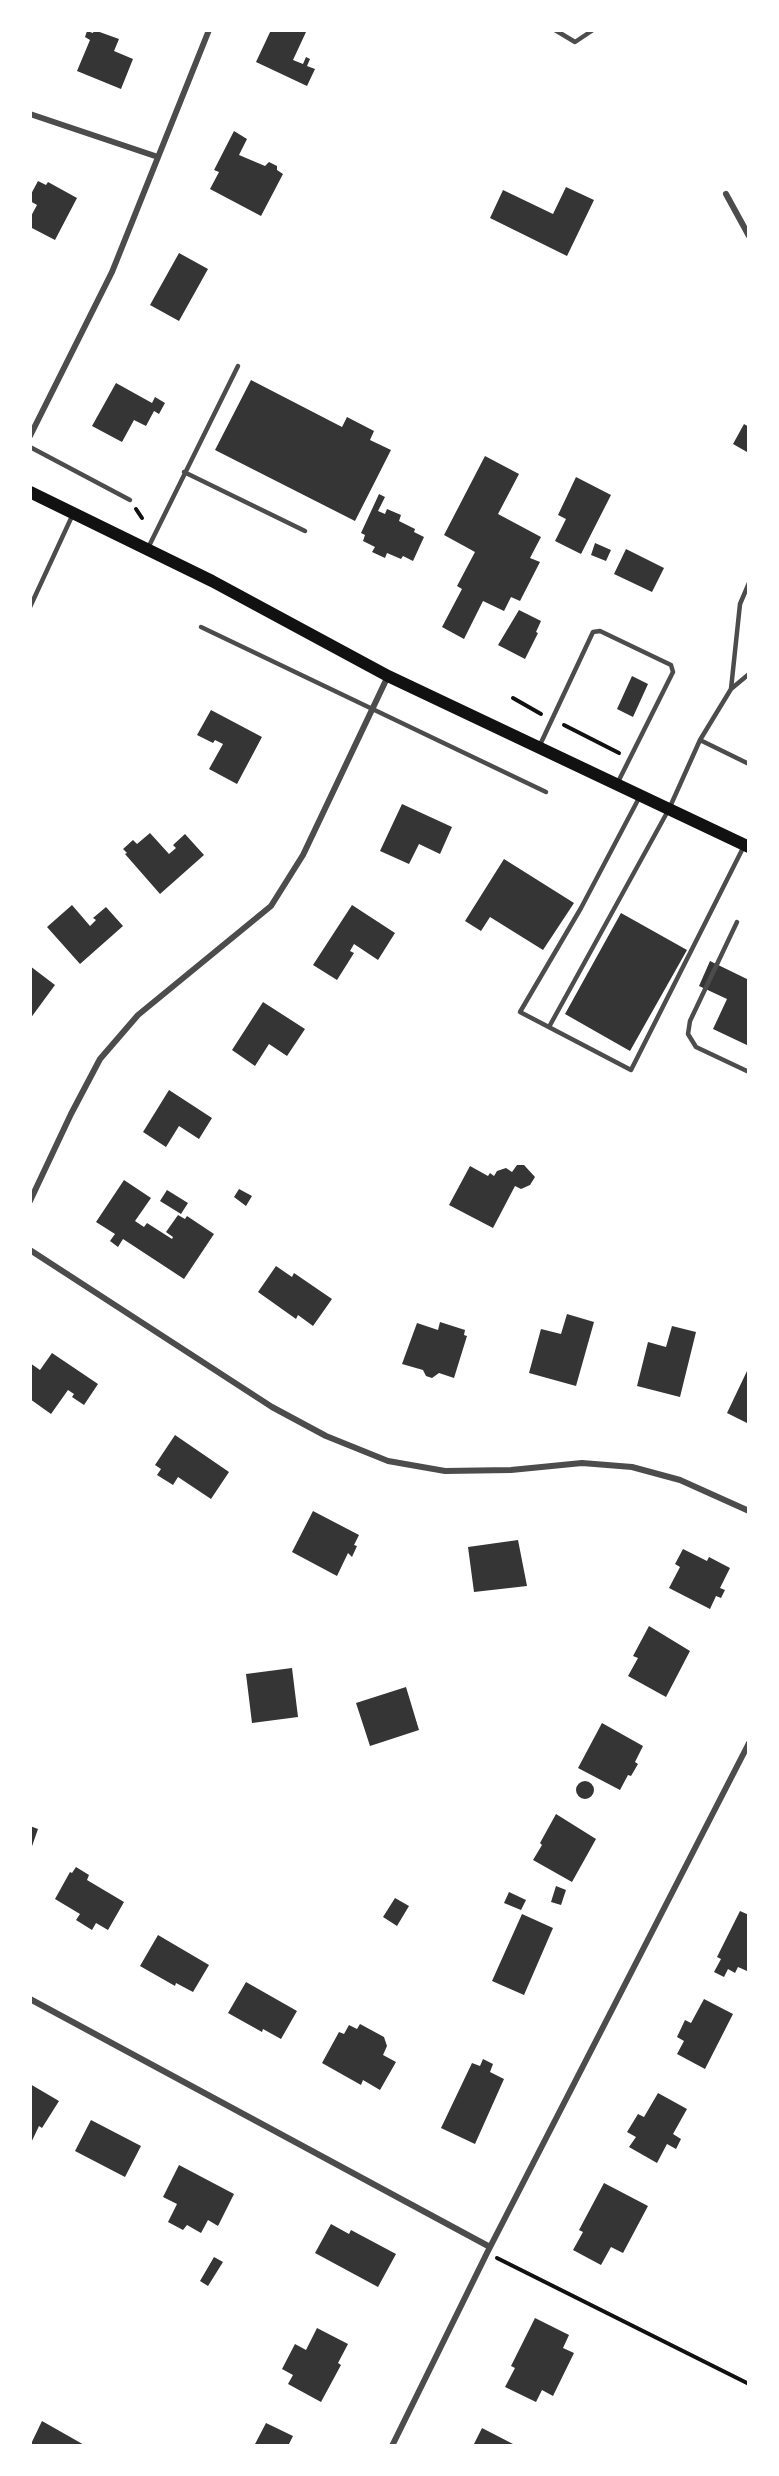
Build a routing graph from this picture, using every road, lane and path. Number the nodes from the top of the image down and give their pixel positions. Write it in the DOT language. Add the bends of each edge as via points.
graph roads {
  1 [pos="209,30"];
  2 [pos="555,30"];
  3 [pos="593,30"];
  4 [pos="30,114"];
  5 [pos="158,157"];
  6 [pos="726,194"];
  7 [pos="749,236"];
  8 [pos="238,366"];
  9 [pos="30,436"];
  10 [pos="30,447"];
  11 [pos="184,472"];
  12 [pos="30,492"];
  13 [pos="130,500"];
  14 [pos="73,514"];
  15 [pos="305,531"];
  16 [pos="147,550"];
  17 [pos="749,583"];
  18 [pos="30,607"];
  19 [pos="201,627"];
  20 [pos="749,674"];
  21 [pos="388,676"];
  22 [pos="730,689"];
  23 [pos="513,698"];
  24 [pos="372,709"];
  25 [pos="552,719"];
  26 [pos="700,740"];
  27 [pos="539,747"];
  28 [pos="630,759"];
  29 [pos="749,764"];
  30 [pos="617,784"];
  31 [pos="546,792"];
  32 [pos="640,795"];
  33 [pos="669,809"];
  34 [pos="747,846"];
  35 [pos="737,922"];
  36 [pos="549,1027"];
  37 [pos="749,1072"];
  38 [pos="30,1201"];
  39 [pos="30,1250"];
  40 [pos="749,1511"];
  41 [pos="749,1743"];
  42 [pos="30,1999"];
  43 [pos="488,2250"];
  44 [pos="749,2384"];
  45 [pos="392,2446"];
  1 -- 5 [label="street"];
  2 -- 3 [label="lane" via="575,42"];
  4 -- 5 [label="street"];
  5 -- 9 [label="street" via="112,272"];
  6 -- 7 [label="street"];
  8 -- 11 [label="lane"];
  10 -- 13 [label="lane"];
  11 -- 15 [label="lane"];
  11 -- 16 [label="lane"];
  12 -- 14 [label="main road"];
  14 -- 16 [label="main road"];
  14 -- 18 [label="lane"];
  16 -- 21 [label="main road"];
  17 -- 22 [label="lane" via="740,604"];
  19 -- 24 [label="lane"];
  20 -- 22 [label="lane"];
  21 -- 24 [label="street"];
  21 -- 27 [label="main road"];
  22 -- 26 [label="lane"];
  23 -- 25 [label="path"];
  24 -- 31 [label="lane"];
  24 -- 38 [label="street" via="303,855 271,906 138,1016 100,1059"];
  25 -- 27 [label="lane"];
  25 -- 28 [label="path"];
  25 -- 28 [label="lane" via="593,632 600,631 671,665 673,672"];
  26 -- 29 [label="lane"];
  26 -- 33 [label="lane"];
  27 -- 30 [label="main road"];
  28 -- 30 [label="lane"];
  30 -- 32 [label="main road"];
  32 -- 33 [label="main road"];
  32 -- 36 [label="lane" via="581,908 520,1012"];
  33 -- 34 [label="main road"];
  33 -- 36 [label="lane"];
  34 -- 36 [label="lane" via="631,1070"];
  35 -- 37 [label="lane" via="690,1021 688,1034 696,1047"];
  39 -- 40 [label="street" via="272,1407 326,1436 388,1461 445,1471 582,1463 632,1467 680,1480"];
  41 -- 43 [label="street"];
  42 -- 43 [label="street"];
  43 -- 44 [label="path"];
  43 -- 45 [label="street"];
}
